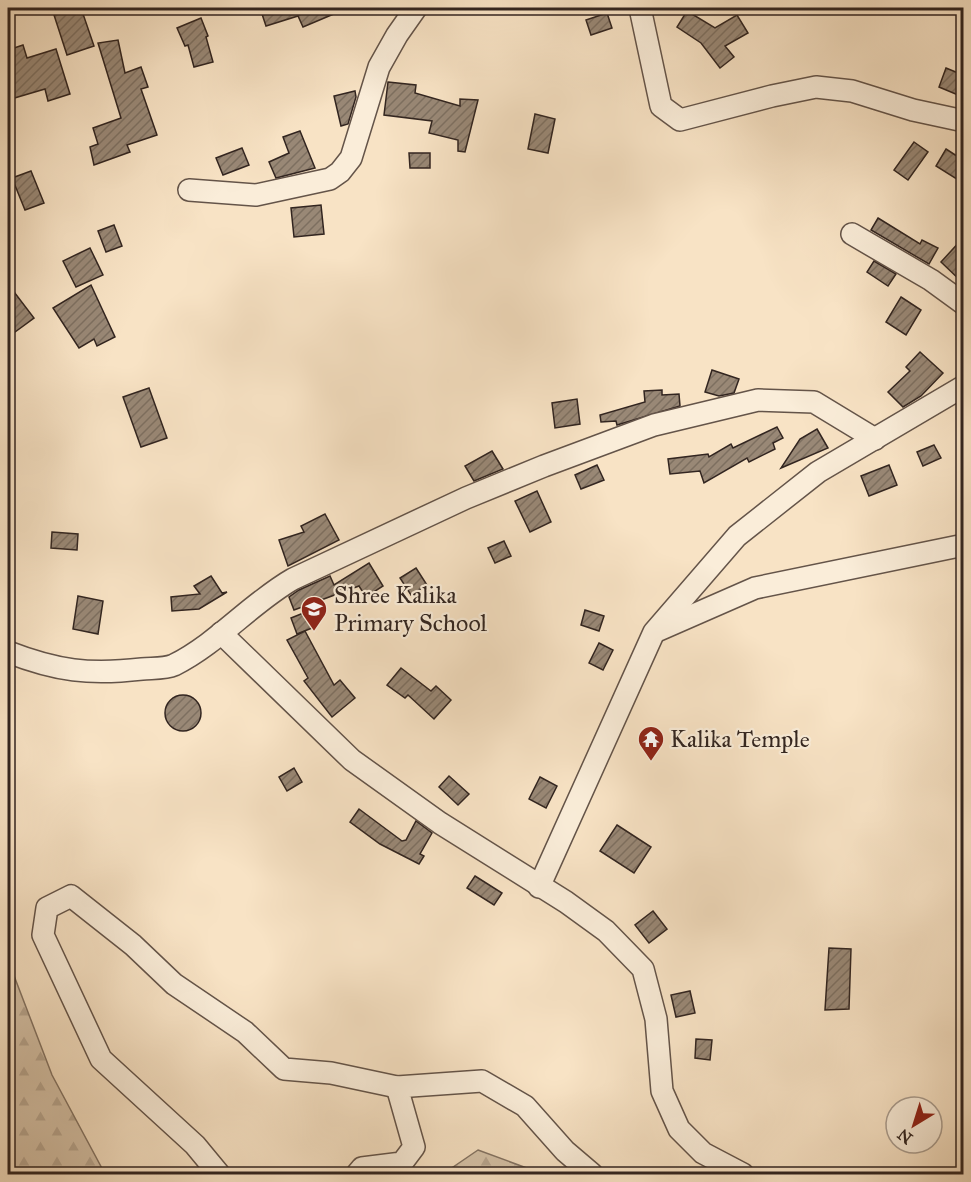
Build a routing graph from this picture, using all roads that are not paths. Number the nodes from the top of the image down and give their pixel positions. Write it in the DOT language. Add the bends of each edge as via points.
graph roads {
  1 [pos="416,8"];
  2 [pos="639,8"];
  3 [pos="963,121"];
  4 [pos="189,190"];
  5 [pos="852,234"];
  6 [pos="963,304"];
  7 [pos="963,386"];
  8 [pos="875,439"];
  9 [pos="963,545"];
  10 [pos="654,632"];
  11 [pos="221,633"];
  12 [pos="8,652"];
  13 [pos="539,887"];
  14 [pos="398,1087"];
  15 [pos="219,1174"];
  16 [pos="357,1174"];
  17 [pos="592,1174"];
  18 [pos="743,1174"];
  1 -- 4 [label="street" via="379,67 351,158 340,172 330,179 256,195"];
  2 -- 3 [label="street" via="660,106 680,120 816,87 852,91"];
  5 -- 6 [label="street" via="931,280"];
  7 -- 8 [label="street"];
  8 -- 10 [label="street" via="818,472 737,536"];
  8 -- 11 [label="street" via="814,402 758,400 654,425 466,498 293,579"];
  9 -- 10 [label="street" via="755,588"];
  10 -- 13 [label="street"];
  11 -- 12 [label="street" via="172,666 100,674 45,667"];
  11 -- 13 [label="street" via="352,760"];
  13 -- 18 [label="street" via="606,931 643,969 656,1019 662,1091 679,1129 703,1153"];
  14 -- 15 [label="street" via="331,1073 284,1069 245,1032 174,984 133,945 71,896 47,908 44,935 101,1059 195,1145"];
  14 -- 16 [label="street" via="414,1147 402,1163 362,1168"];
  14 -- 17 [label="street" via="482,1081 525,1106 565,1151"];
}
